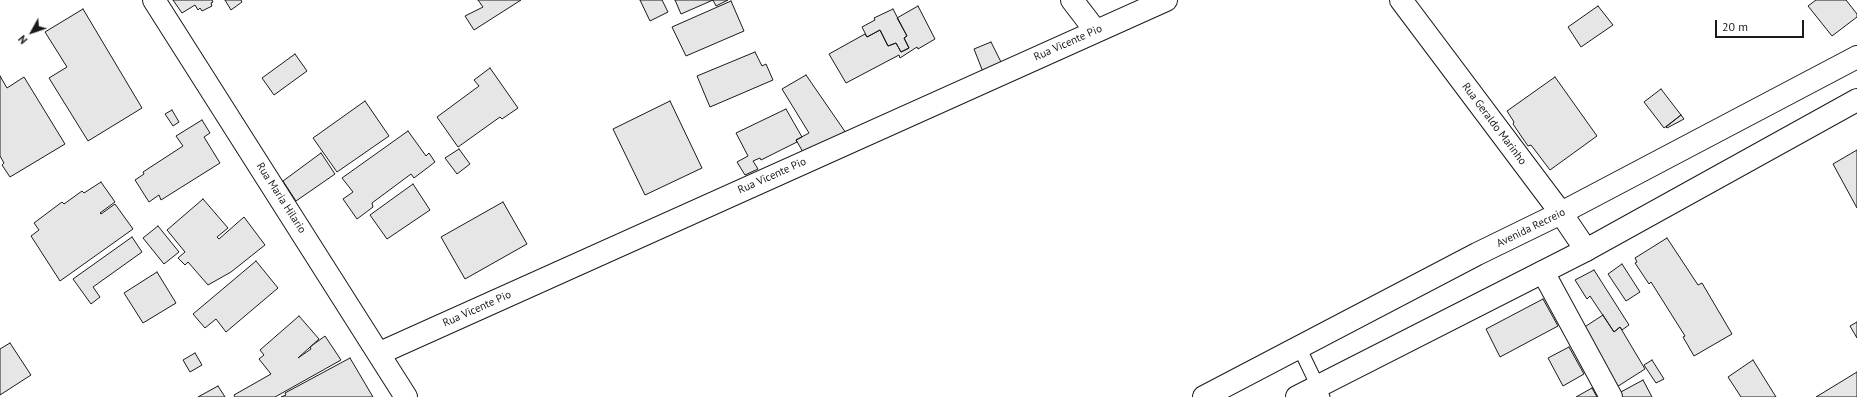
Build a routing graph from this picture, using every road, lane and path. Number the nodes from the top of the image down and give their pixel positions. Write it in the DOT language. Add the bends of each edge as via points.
graph roads {
  1 [pos="154,0"];
  2 [pos="1072,0"];
  3 [pos="1166,0"];
  4 [pos="1401,0"];
  5 [pos="1095,30"];
  6 [pos="1857,57"];
  7 [pos="1857,100"];
  8 [pos="1561,213"];
  9 [pos="1586,250"];
  10 [pos="1543,272"];
  11 [pos="1299,347"];
  12 [pos="380,353"];
  13 [pos="1320,392"];
  14 [pos="406,397"];
  15 [pos="1204,397"];
  16 [pos="1297,397"];
  17 [pos="1611,397"];
  1 -- 12 [label="street, Rua Maria Hilario"];
  2 -- 5 [label="street"];
  3 -- 5 [label="street, Rua Vicente Pio"];
  4 -- 8 [label="street, Rua Geraldo Marinho"];
  5 -- 12 [label="street, Rua Vicente Pio"];
  6 -- 8 [label="street, Avenida Recreio"];
  7 -- 9 [label="street"];
  8 -- 9 [label="street, Rua Geraldo Marinho"];
  8 -- 11 [label="street, Avenida Recreio"];
  9 -- 10 [label="street"];
  10 -- 13 [label="street"];
  10 -- 17 [label="street"];
  11 -- 13 [label="lane"];
  11 -- 15 [label="street, Avenida Recreio"];
  12 -- 14 [label="street, Rua Maria Hilario"];
  13 -- 16 [label="street"];
}
